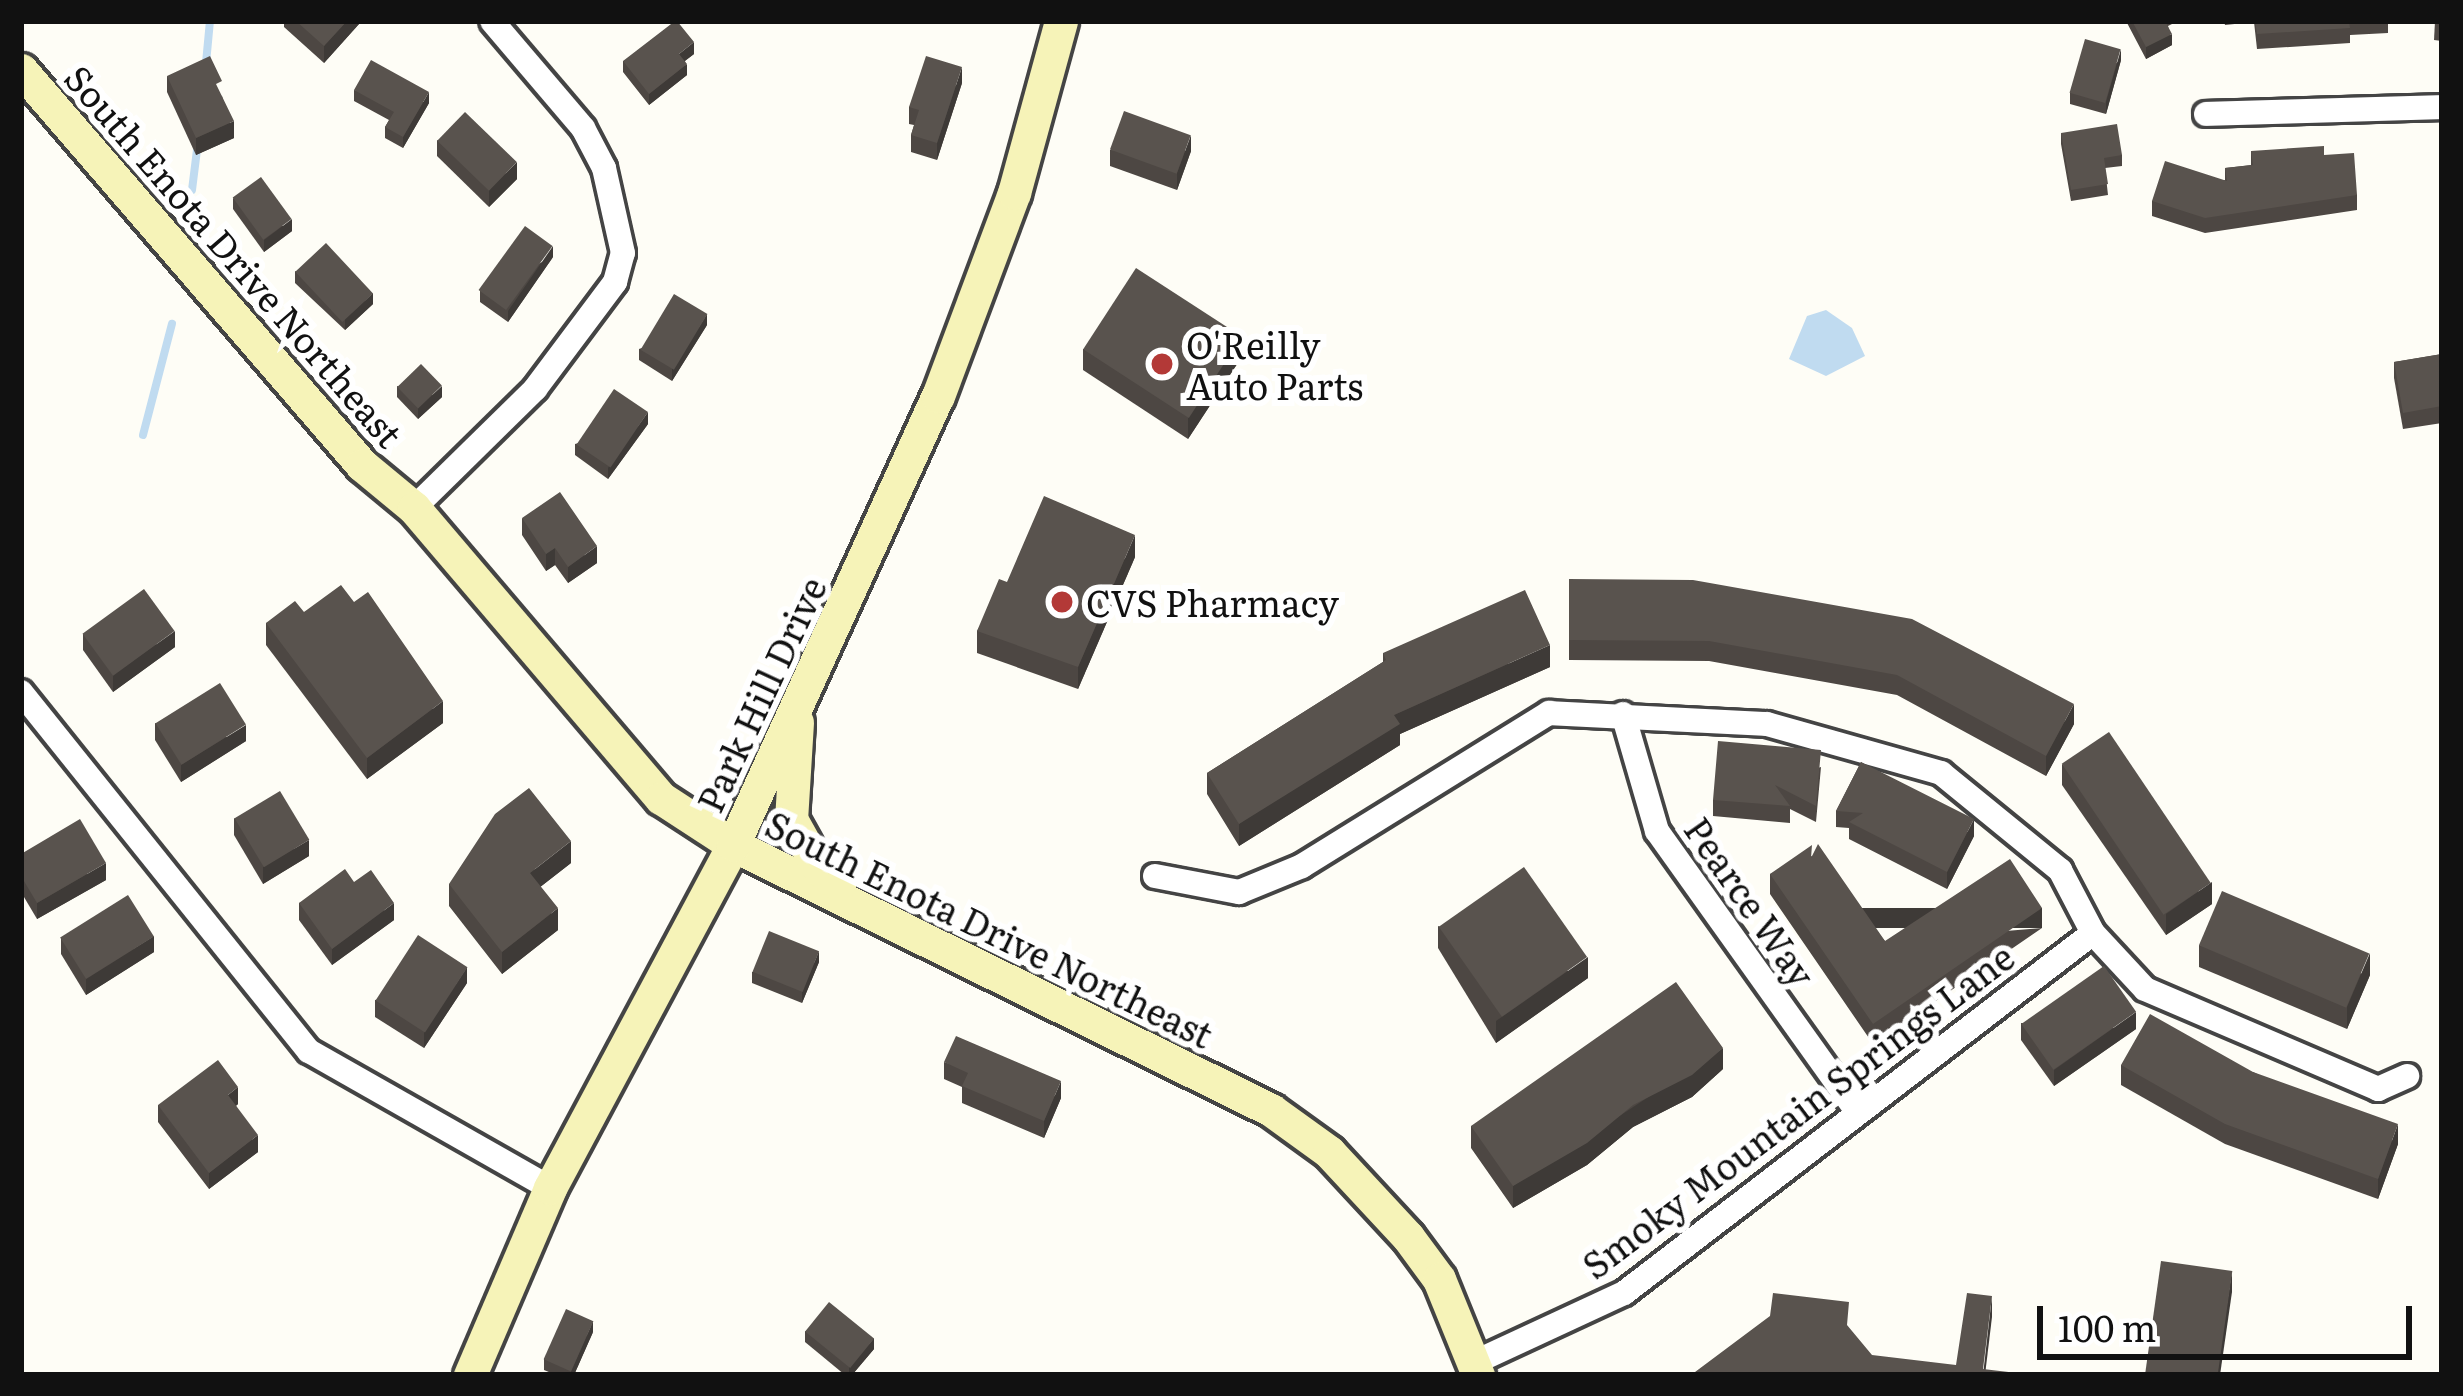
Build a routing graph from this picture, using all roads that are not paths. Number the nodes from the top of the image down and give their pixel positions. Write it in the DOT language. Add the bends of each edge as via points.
graph roads {
  1 [pos="492,21"];
  2 [pos="1061,21"];
  3 [pos="21,70"];
  4 [pos="2442,107"];
  5 [pos="2206,114"];
  6 [pos="414,508"];
  7 [pos="21,692"];
  8 [pos="797,710"];
  9 [pos="1623,714"];
  10 [pos="733,845"];
  11 [pos="1155,876"];
  12 [pos="869,908"];
  13 [pos="2093,933"];
  14 [pos="2407,1076"];
  15 [pos="1857,1112"];
  16 [pos="550,1188"];
  17 [pos="1476,1369"];
  18 [pos="478,1372"];
  1 -- 6 [label="street" via="584,128 604,168 623,253 615,282 535,389"];
  2 -- 8 [label="main road, Park Hill Drive" via="1014,193 938,396"];
  3 -- 6 [label="main road, South Enota Drive Northeast" via="362,465"];
  4 -- 5 [label="street"];
  6 -- 10 [label="main road, South Enota Drive Northeast" via="661,798"];
  7 -- 16 [label="street" via="309,1051"];
  8 -- 10 [label="main road, Park Hill Drive"];
  8 -- 12 [label="main road" via="790,819 818,869"];
  9 -- 11 [label="street" via="1549,712 1302,866 1239,892"];
  9 -- 13 [label="street" via="1767,724 1941,773 2060,870"];
  9 -- 15 [label="street, Pearce Way" via="1657,831"];
  10 -- 12 [label="main road, South Enota Drive Northeast"];
  10 -- 16 [label="main road, Park Hill Drive"];
  12 -- 17 [label="main road, South Enota Drive Northeast" via="1271,1110 1329,1152 1439,1279"];
  13 -- 14 [label="street" via="2145,989 2281,1053 2378,1089"];
  13 -- 15 [label="street, Smoky Mountain Springs Lane"];
  15 -- 17 [label="street, Smoky Mountain Springs Lane" via="1624,1293"];
  16 -- 18 [label="main road, Park Hill Drive"];
}
